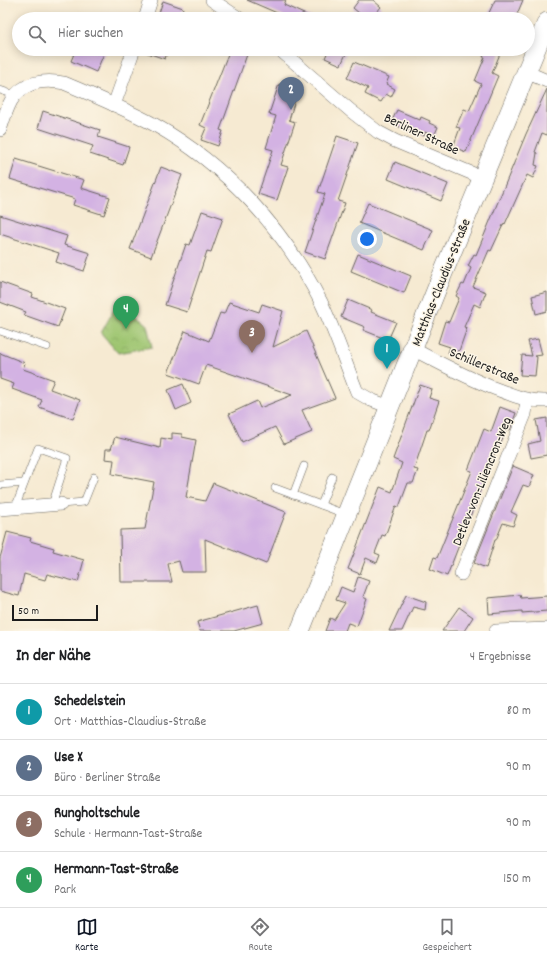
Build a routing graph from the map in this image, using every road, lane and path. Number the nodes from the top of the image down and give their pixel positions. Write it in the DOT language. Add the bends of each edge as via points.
graph roads {
  1 [pos="151,0"];
  2 [pos="212,0"];
  3 [pos="147,12"];
  4 [pos="230,12"];
  5 [pos="547,22"];
  6 [pos="535,51"];
  7 [pos="132,56"];
  8 [pos="287,56"];
  9 [pos="533,56"];
  10 [pos="526,72"];
  11 [pos="547,81"];
  12 [pos="0,90"];
  13 [pos="15,95"];
  14 [pos="114,105"];
  15 [pos="0,130"];
  16 [pos="482,178"];
  17 [pos="0,331"];
  18 [pos="47,347"];
  19 [pos="413,349"];
  20 [pos="527,400"];
  21 [pos="547,401"];
  22 [pos="390,407"];
  23 [pos="304,466"];
  24 [pos="94,477"];
  25 [pos="332,477"];
  26 [pos="24,483"];
  27 [pos="0,485"];
  28 [pos="275,488"];
  29 [pos="293,495"];
  30 [pos="56,504"];
  31 [pos="321,505"];
  32 [pos="15,508"];
  33 [pos="0,509"];
  34 [pos="347,515"];
  35 [pos="461,574"];
  36 [pos="547,629"];
  37 [pos="300,631"];
  38 [pos="496,631"];
  1 -- 3 [label="street"];
  2 -- 4 [label="street"];
  5 -- 6 [label="street, Matthias-Claudius-Straße"];
  7 -- 14 [label="street"];
  8 -- 16 [label="street, Berliner Straße" via="378,132"];
  9 -- 10 [label="street, Matthias-Claudius-Straße"];
  10 -- 11 [label="street"];
  10 -- 16 [label="street, Matthias-Claudius-Straße"];
  12 -- 13 [label="lane"];
  13 -- 14 [label="street" via="30,84 56,81"];
  13 -- 15 [label="street"];
  14 -- 22 [label="street" via="155,125 195,151 253,203 276,230 314,289 357,392"];
  16 -- 19 [label="street, Matthias-Claudius-Straße"];
  17 -- 18 [label="lane"];
  19 -- 20 [label="street, Schillerstraße" via="461,374"];
  19 -- 22 [label="street, Matthias-Claudius-Straße"];
  20 -- 21 [label="street, Schillerstraße"];
  20 -- 35 [label="street, Detlev-von-Liliencron-Weg" via="524,414"];
  22 -- 34 [label="street, Matthias-Claudius-Straße"];
  23 -- 29 [label="lane"];
  24 -- 30 [label="lane" via="84,502"];
  25 -- 31 [label="lane"];
  26 -- 27 [label="lane"];
  26 -- 30 [label="lane" via="38,448 68,458"];
  26 -- 32 [label="lane"];
  28 -- 29 [label="lane"];
  29 -- 31 [label="lane"];
  30 -- 32 [label="street"];
  31 -- 34 [label="lane"];
  32 -- 33 [label="street"];
  34 -- 37 [label="street, Matthias-Claudius-Straße"];
  36 -- 38 [label="street"];
}
